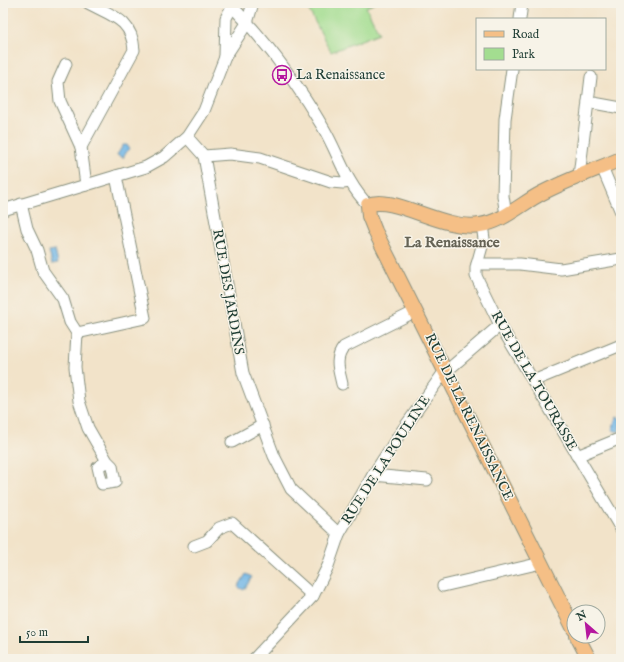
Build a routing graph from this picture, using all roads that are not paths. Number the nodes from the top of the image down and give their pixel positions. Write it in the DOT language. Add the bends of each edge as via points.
graph roads {
  1 [pos="88,3"];
  2 [pos="253,3"];
  3 [pos="522,3"];
  4 [pos="231,4"];
  5 [pos="520,18"];
  6 [pos="247,23"];
  7 [pos="225,57"];
  8 [pos="66,64"];
  9 [pos="512,70"];
  10 [pos="591,77"];
  11 [pos="588,102"];
  12 [pos="621,108"];
  13 [pos="187,137"];
  14 [pos="81,147"];
  15 [pos="204,156"];
  16 [pos="621,159"];
  17 [pos="602,167"];
  18 [pos="116,176"];
  19 [pos="579,176"];
  20 [pos="350,182"];
  21 [pos="86,185"];
  22 [pos="21,204"];
  23 [pos="368,205"];
  24 [pos="3,210"];
  25 [pos="621,212"];
  26 [pos="506,215"];
  27 [pos="482,225"];
  28 [pos="621,259"];
  29 [pos="477,264"];
  30 [pos="416,311"];
  31 [pos="500,324"];
  32 [pos="77,333"];
  33 [pos="621,345"];
  34 [pos="445,371"];
  35 [pos="533,381"];
  36 [pos="342,384"];
  37 [pos="263,425"];
  38 [pos="621,438"];
  39 [pos="232,442"];
  40 [pos="577,456"];
  41 [pos="107,461"];
  42 [pos="373,475"];
  43 [pos="427,480"];
  44 [pos="621,529"];
  45 [pos="339,534"];
  46 [pos="194,546"];
  47 [pos="541,563"];
  48 [pos="444,586"];
  49 [pos="313,596"];
  50 [pos="566,613"];
  51 [pos="582,644"];
  52 [pos="254,659"];
  53 [pos="589,659"];
  1 -- 14 [label="street" via="122,21 133,35 134,50"];
  2 -- 6 [label="street"];
  3 -- 5 [label="street"];
  4 -- 6 [label="street"];
  4 -- 7 [label="street" via="226,18"];
  6 -- 7 [label="street"];
  6 -- 20 [label="street" via="266,43 299,88 326,132"];
  7 -- 13 [label="street" via="204,110"];
  8 -- 14 [label="street" via="58,82 60,101"];
  9 -- 26 [label="street" via="505,119 502,196"];
  10 -- 11 [label="street"];
  11 -- 12 [label="street"];
  11 -- 19 [label="street"];
  13 -- 15 [label="street"];
  13 -- 18 [label="street" via="164,157 146,167"];
  14 -- 21 [label="street"];
  15 -- 20 [label="street" via="230,154 260,158 331,182"];
  15 -- 37 [label="street, RUE DES JARDINS" via="243,373"];
  16 -- 17 [label="main road"];
  17 -- 19 [label="main road"];
  17 -- 25 [label="street"];
  18 -- 21 [label="street"];
  18 -- 32 [label="street" via="145,318"];
  19 -- 26 [label="main road" via="542,193"];
  20 -- 23 [label="street"];
  21 -- 22 [label="street"];
  22 -- 24 [label="street"];
  22 -- 32 [label="street" via="27,229 43,271 63,300 70,322"];
  23 -- 27 [label="main road" via="385,202 447,224"];
  23 -- 30 [label="main road, RUE DE LA RENAISSANCE" via="375,231"];
  26 -- 27 [label="main road"];
  27 -- 29 [label="street, RUE DE LA TOURASSE" via="483,243"];
  28 -- 29 [label="street" via="561,268 520,264"];
  29 -- 31 [label="street, RUE DE LA TOURASSE" via="476,276"];
  30 -- 34 [label="main road, RUE DE LA RENAISSANCE"];
  30 -- 36 [label="street" via="344,347 337,362"];
  31 -- 34 [label="street, RUE DE LA POULINE"];
  31 -- 35 [label="street, RUE DE LA TOURASSE"];
  32 -- 41 [label="street" via="75,367 79,401 88,428"];
  33 -- 35 [label="street"];
  34 -- 42 [label="street, RUE DE LA POULINE"];
  34 -- 47 [label="main road, RUE DE LA RENAISSANCE"];
  35 -- 40 [label="street, RUE DE LA TOURASSE"];
  37 -- 39 [label="street"];
  37 -- 45 [label="street, RUE DES JARDINS" via="274,456 290,488"];
  38 -- 40 [label="street"];
  40 -- 44 [label="street, RUE DE LA TOURASSE"];
  42 -- 43 [label="street"];
  42 -- 45 [label="street, RUE DE LA POULINE"];
  45 -- 49 [label="street, RUE DE LA POULINE" via="328,566"];
  46 -- 49 [label="street" via="207,541 218,528 232,524"];
  47 -- 48 [label="street"];
  47 -- 50 [label="main road, RUE DE LA RENAISSANCE"];
  49 -- 52 [label="street, RUE DE LA POULINE"];
  51 -- 53 [label="main road"];
}
